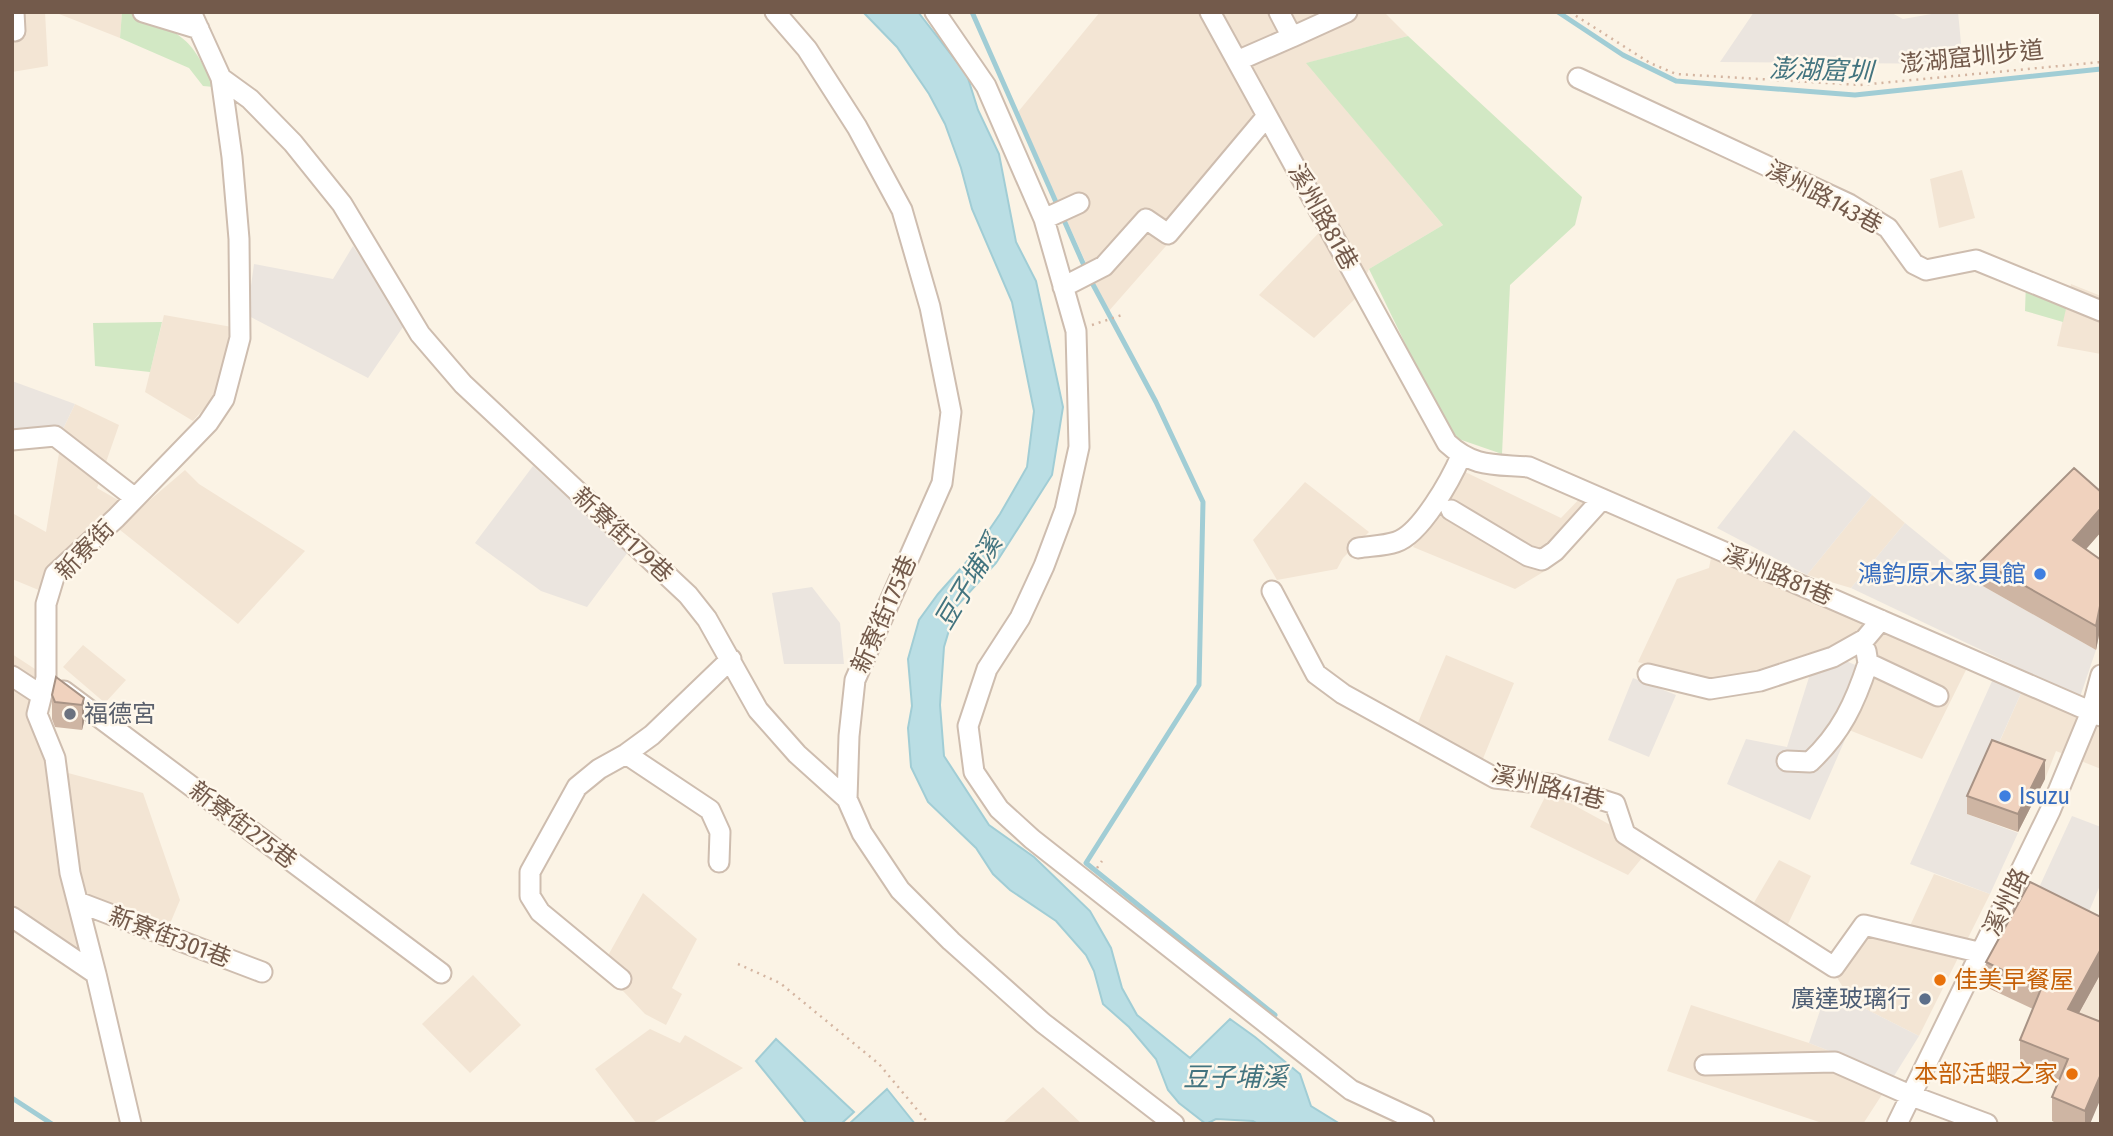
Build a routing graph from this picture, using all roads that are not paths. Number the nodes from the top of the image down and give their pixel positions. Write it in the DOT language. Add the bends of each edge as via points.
graph roads {
  1 [pos="143,12"];
  2 [pos="775,12"];
  3 [pos="935,12"];
  4 [pos="1210,12"];
  5 [pos="1279,12"];
  6 [pos="1347,12"];
  7 [pos="195,21"];
  8 [pos="1292,37"];
  9 [pos="1237,61"];
  10 [pos="221,78"];
  11 [pos="1578,78"];
  12 [pos="1267,116"];
  13 [pos="1063,287"];
  14 [pos="2101,311"];
  15 [pos="12,440"];
  16 [pos="1461,456"];
  17 [pos="135,498"];
  18 [pos="1602,499"];
  19 [pos="1451,510"];
  20 [pos="1358,548"];
  21 [pos="1272,592"];
  22 [pos="1881,620"];
  23 [pos="1865,639"];
  24 [pos="731,660"];
  25 [pos="1868,663"];
  26 [pos="1648,674"];
  27 [pos="2101,675"];
  28 [pos="12,676"];
  29 [pos="44,686"];
  30 [pos="1938,696"];
  31 [pos="2096,714"];
  32 [pos="626,754"];
  33 [pos="1787,761"];
  34 [pos="847,799"];
  35 [pos="719,862"];
  36 [pos="78,902"];
  37 [pos="12,917"];
  38 [pos="1982,953"];
  39 [pos="262,972"];
  40 [pos="441,973"];
  41 [pos="96,974"];
  42 [pos="621,979"];
  43 [pos="1705,1065"];
  44 [pos="1912,1096"];
  45 [pos="131,1124"];
  46 [pos="1174,1124"];
  47 [pos="1424,1124"];
  48 [pos="1897,1124"];
  49 [pos="1987,1124"];
  1 -- 7 [label="street"];
  2 -- 34 [label="street, 新寮街175巷" via="807,49 857,127 902,211 930,307 951,412 942,483 855,680"];
  3 -- 13 [label="street" via="986,86 1061,211"];
  4 -- 9 [label="street, 溪州路81巷"];
  5 -- 8 [label="street"];
  6 -- 8 [label="street"];
  7 -- 10 [label="street, 新寮街"];
  8 -- 9 [label="street"];
  9 -- 12 [label="street, 溪州路81巷"];
  10 -- 17 [label="street, 新寮街" via="239,239 240,338 224,400 208,423"];
  10 -- 24 [label="street, 新寮街179巷" via="250,99 301,153 342,205 420,334 463,384 688,595"];
  11 -- 14 [label="street, 溪州路143巷" via="1849,204 1888,228 1914,264 1926,270 1976,260"];
  12 -- 13 [label="street" via="1168,234 1146,219 1104,266"];
  12 -- 16 [label="street, 溪州路81巷" via="1447,443"];
  13 -- 47 [label="street" via="1076,331 1079,447 1065,510 1044,566 1020,618 987,669 968,726 974,772 999,809 1032,839 1248,1011 1351,1090"];
  15 -- 17 [label="street" via="54,436"];
  16 -- 18 [label="street, 溪州路81巷" via="1478,463 1529,467"];
  16 -- 20 [label="street" via="1449,483 1409,534 1398,542"];
  17 -- 29 [label="street, 新寮街" via="55,573 46,604"];
  18 -- 19 [label="street" via="1542,560"];
  18 -- 22 [label="street, 溪州路81巷"];
  21 -- 38 [label="street, 溪州路41巷" via="1315,674 1342,694 1495,778 1555,785 1615,804 1625,834 1835,967 1864,925"];
  22 -- 23 [label="street"];
  22 -- 31 [label="street, 溪州路81巷"];
  23 -- 25 [label="street"];
  23 -- 26 [label="street" via="1833,657 1748,683 1710,689"];
  24 -- 32 [label="street"];
  24 -- 34 [label="street, 新寮街179巷" via="758,710 797,754"];
  25 -- 30 [label="street"];
  25 -- 33 [label="street" via="1858,695 1826,747 1810,762"];
  27 -- 31 [label="street, 溪州路"];
  28 -- 29 [label="street, 新寮街275巷"];
  29 -- 36 [label="street, 新寮街" via="37,714 55,758"];
  29 -- 40 [label="street, 新寮街275巷"];
  31 -- 38 [label="street, 溪州路"];
  32 -- 35 [label="street" via="710,810 720,832"];
  32 -- 42 [label="street" via="577,787 530,872 530,896 540,912"];
  34 -- 46 [label="street, 新寮街175巷" via="862,833 900,890 951,941 1043,1023"];
  36 -- 39 [label="street, 新寮街301巷"];
  36 -- 41 [label="street, 新寮街"];
  37 -- 41 [label="street"];
  38 -- 44 [label="street, 溪州路"];
  41 -- 45 [label="street, 新寮街"];
  43 -- 44 [label="street" via="1835,1062"];
  44 -- 48 [label="street, 溪州路"];
  44 -- 49 [label="street"];
}
